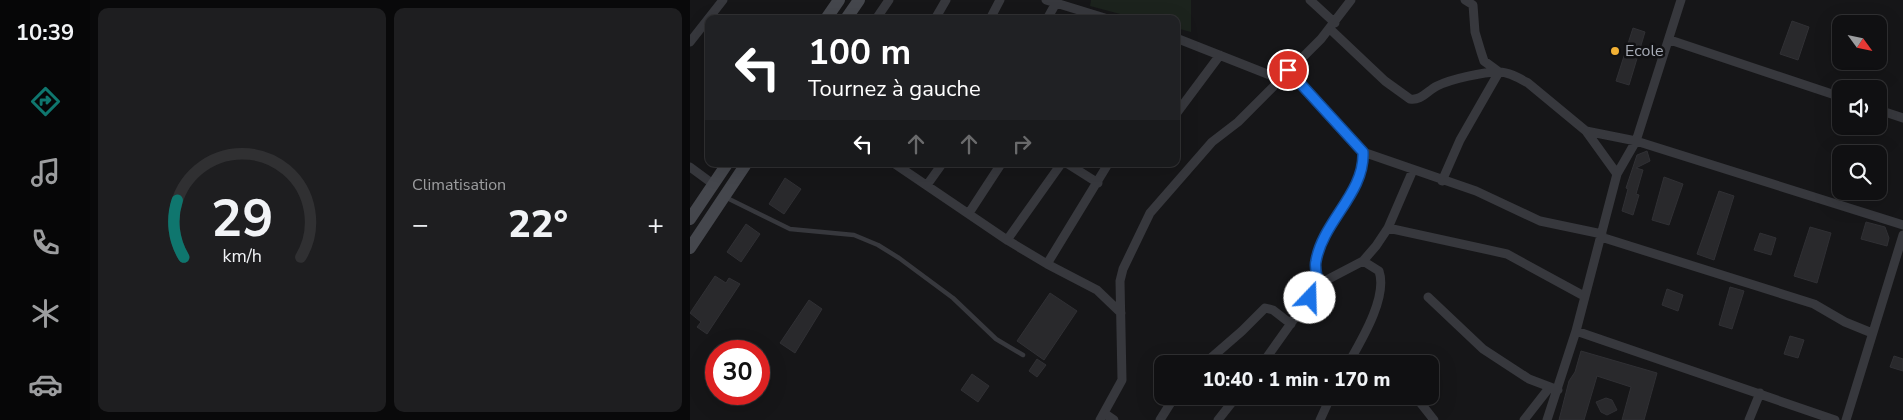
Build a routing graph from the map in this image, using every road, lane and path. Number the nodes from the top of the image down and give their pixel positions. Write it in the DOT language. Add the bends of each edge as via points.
graph roads {
  1 [pos="723,0"];
  2 [pos="839,0"];
  3 [pos="858,0"];
  4 [pos="889,0"];
  5 [pos="946,0"];
  6 [pos="1000,0"];
  7 [pos="1046,0"];
  8 [pos="1310,0"];
  9 [pos="1350,0"];
  10 [pos="1681,0"];
  11 [pos="1471,2"];
  12 [pos="1056,3"];
  13 [pos="711,15"];
  14 [pos="829,15"];
  15 [pos="849,15"];
  16 [pos="879,15"];
  17 [pos="937,15"];
  18 [pos="992,15"];
  19 [pos="1049,15"];
  20 [pos="1094,15"];
  21 [pos="705,23"];
  22 [pos="1332,26"];
  23 [pos="1180,40"];
  24 [pos="1670,40"];
  25 [pos="690,42"];
  26 [pos="1220,55"];
  27 [pos="1288,70"];
  28 [pos="1500,72"];
  29 [pos="1280,79"];
  30 [pos="1832,94"];
  31 [pos="1180,109"];
  32 [pos="1887,113"];
  33 [pos="1903,118"];
  34 [pos="1586,131"];
  35 [pos="1636,141"];
  36 [pos="1363,152"];
  37 [pos="690,166"];
  38 [pos="725,167"];
  39 [pos="744,167"];
  40 [pos="900,167"];
  41 [pos="940,167"];
  42 [pos="999,167"];
  43 [pos="1059,167"];
  44 [pos="1073,167"];
  45 [pos="1106,167"];
  46 [pos="1413,170"];
  47 [pos="1617,174"];
  48 [pos="1442,181"];
  49 [pos="1098,183"];
  50 [pos="714,184"];
  51 [pos="927,185"];
  52 [pos="724,196"];
  53 [pos="969,213"];
  54 [pos="690,218"];
  55 [pos="1903,225"];
  56 [pos="1388,228"];
  57 [pos="1601,236"];
  58 [pos="1903,236"];
  59 [pos="1007,240"];
  60 [pos="690,248"];
  61 [pos="1363,261"];
  62 [pos="1047,264"];
  63 [pos="1318,284"];
  64 [pos="1584,296"];
  65 [pos="1428,297"];
  66 [pos="1121,313"];
  67 [pos="1291,324"];
  68 [pos="1576,331"];
  69 [pos="1872,333"];
  70 [pos="1023,355"];
  71 [pos="1214,355"];
  72 [pos="1269,355"];
  73 [pos="1353,355"];
  74 [pos="1554,389"];
  75 [pos="1760,393"];
  76 [pos="1169,405"];
  77 [pos="1229,405"];
  78 [pos="1327,405"];
  79 [pos="1422,405"];
  80 [pos="1102,417"];
  81 [pos="1114,420"];
  82 [pos="1160,420"];
  83 [pos="1218,420"];
  84 [pos="1320,420"];
  85 [pos="1434,420"];
  86 [pos="1524,420"];
  87 [pos="1547,420"];
  88 [pos="1749,420"];
  89 [pos="1835,420"];
  90 [pos="1846,420"];
  1 -- 13 [label="street"];
  2 -- 14 [label="street"];
  3 -- 15 [label="street"];
  4 -- 16 [label="street"];
  5 -- 17 [label="street"];
  6 -- 18 [label="street"];
  7 -- 12 [label="street"];
  8 -- 22 [label="street"];
  9 -- 22 [label="street"];
  10 -- 24 [label="street"];
  11 -- 28 [label="street" via="1475,32 1484,60"];
  12 -- 19 [label="street"];
  12 -- 20 [label="street"];
  21 -- 25 [label="street"];
  22 -- 27 [label="street"];
  22 -- 28 [label="street" via="1398,92 1410,99 1420,99 1437,86 1452,81"];
  23 -- 26 [label="street"];
  24 -- 30 [label="street"];
  24 -- 35 [label="street"];
  26 -- 29 [label="street"];
  26 -- 31 [label="street"];
  27 -- 29 [label="street"];
  27 -- 36 [label="street"];
  28 -- 34 [label="street" via="1528,83"];
  28 -- 48 [label="street" via="1464,132"];
  29 -- 66 [label="street" via="1238,122 1212,142 1150,213 1123,269"];
  32 -- 33 [label="street"];
  34 -- 35 [label="street"];
  34 -- 47 [label="street"];
  35 -- 47 [label="street"];
  35 -- 55 [label="street"];
  36 -- 46 [label="street"];
  36 -- 63 [label="street" via="1362,174 1330,226 1319,251 1315,264"];
  37 -- 50 [label="street"];
  38 -- 50 [label="street"];
  39 -- 52 [label="street"];
  40 -- 51 [label="street"];
  41 -- 51 [label="street"];
  42 -- 53 [label="street"];
  43 -- 59 [label="street"];
  44 -- 49 [label="street"];
  45 -- 49 [label="street"];
  46 -- 48 [label="street"];
  46 -- 56 [label="street"];
  47 -- 57 [label="street"];
  48 -- 57 [label="street" via="1476,191 1540,222"];
  49 -- 62 [label="street"];
  50 -- 54 [label="street"];
  51 -- 53 [label="street"];
  52 -- 60 [label="street"];
  52 -- 70 [label="lane" via="790,229 854,235 878,245 953,298 996,339"];
  53 -- 59 [label="street"];
  56 -- 61 [label="street"];
  56 -- 64 [label="street" via="1507,254"];
  57 -- 64 [label="street"];
  57 -- 69 [label="street" via="1814,304"];
  58 -- 69 [label="street"];
  59 -- 62 [label="street"];
  61 -- 63 [label="street"];
  61 -- 73 [label="street" via="1379,271 1380,283 1368,328"];
  62 -- 66 [label="street" via="1097,290"];
  63 -- 67 [label="street"];
  64 -- 68 [label="street"];
  65 -- 74 [label="street" via="1483,349 1521,374"];
  66 -- 80 [label="street" via="1122,380"];
  67 -- 71 [label="street" via="1265,308"];
  67 -- 72 [label="street"];
  68 -- 74 [label="street"];
  68 -- 75 [label="street"];
  69 -- 90 [label="street"];
  74 -- 86 [label="street"];
  74 -- 87 [label="street"];
  75 -- 88 [label="street"];
  75 -- 89 [label="street"];
  76 -- 82 [label="street"];
  77 -- 83 [label="street"];
  78 -- 84 [label="street"];
  79 -- 85 [label="street"];
  80 -- 81 [label="street"];
}
